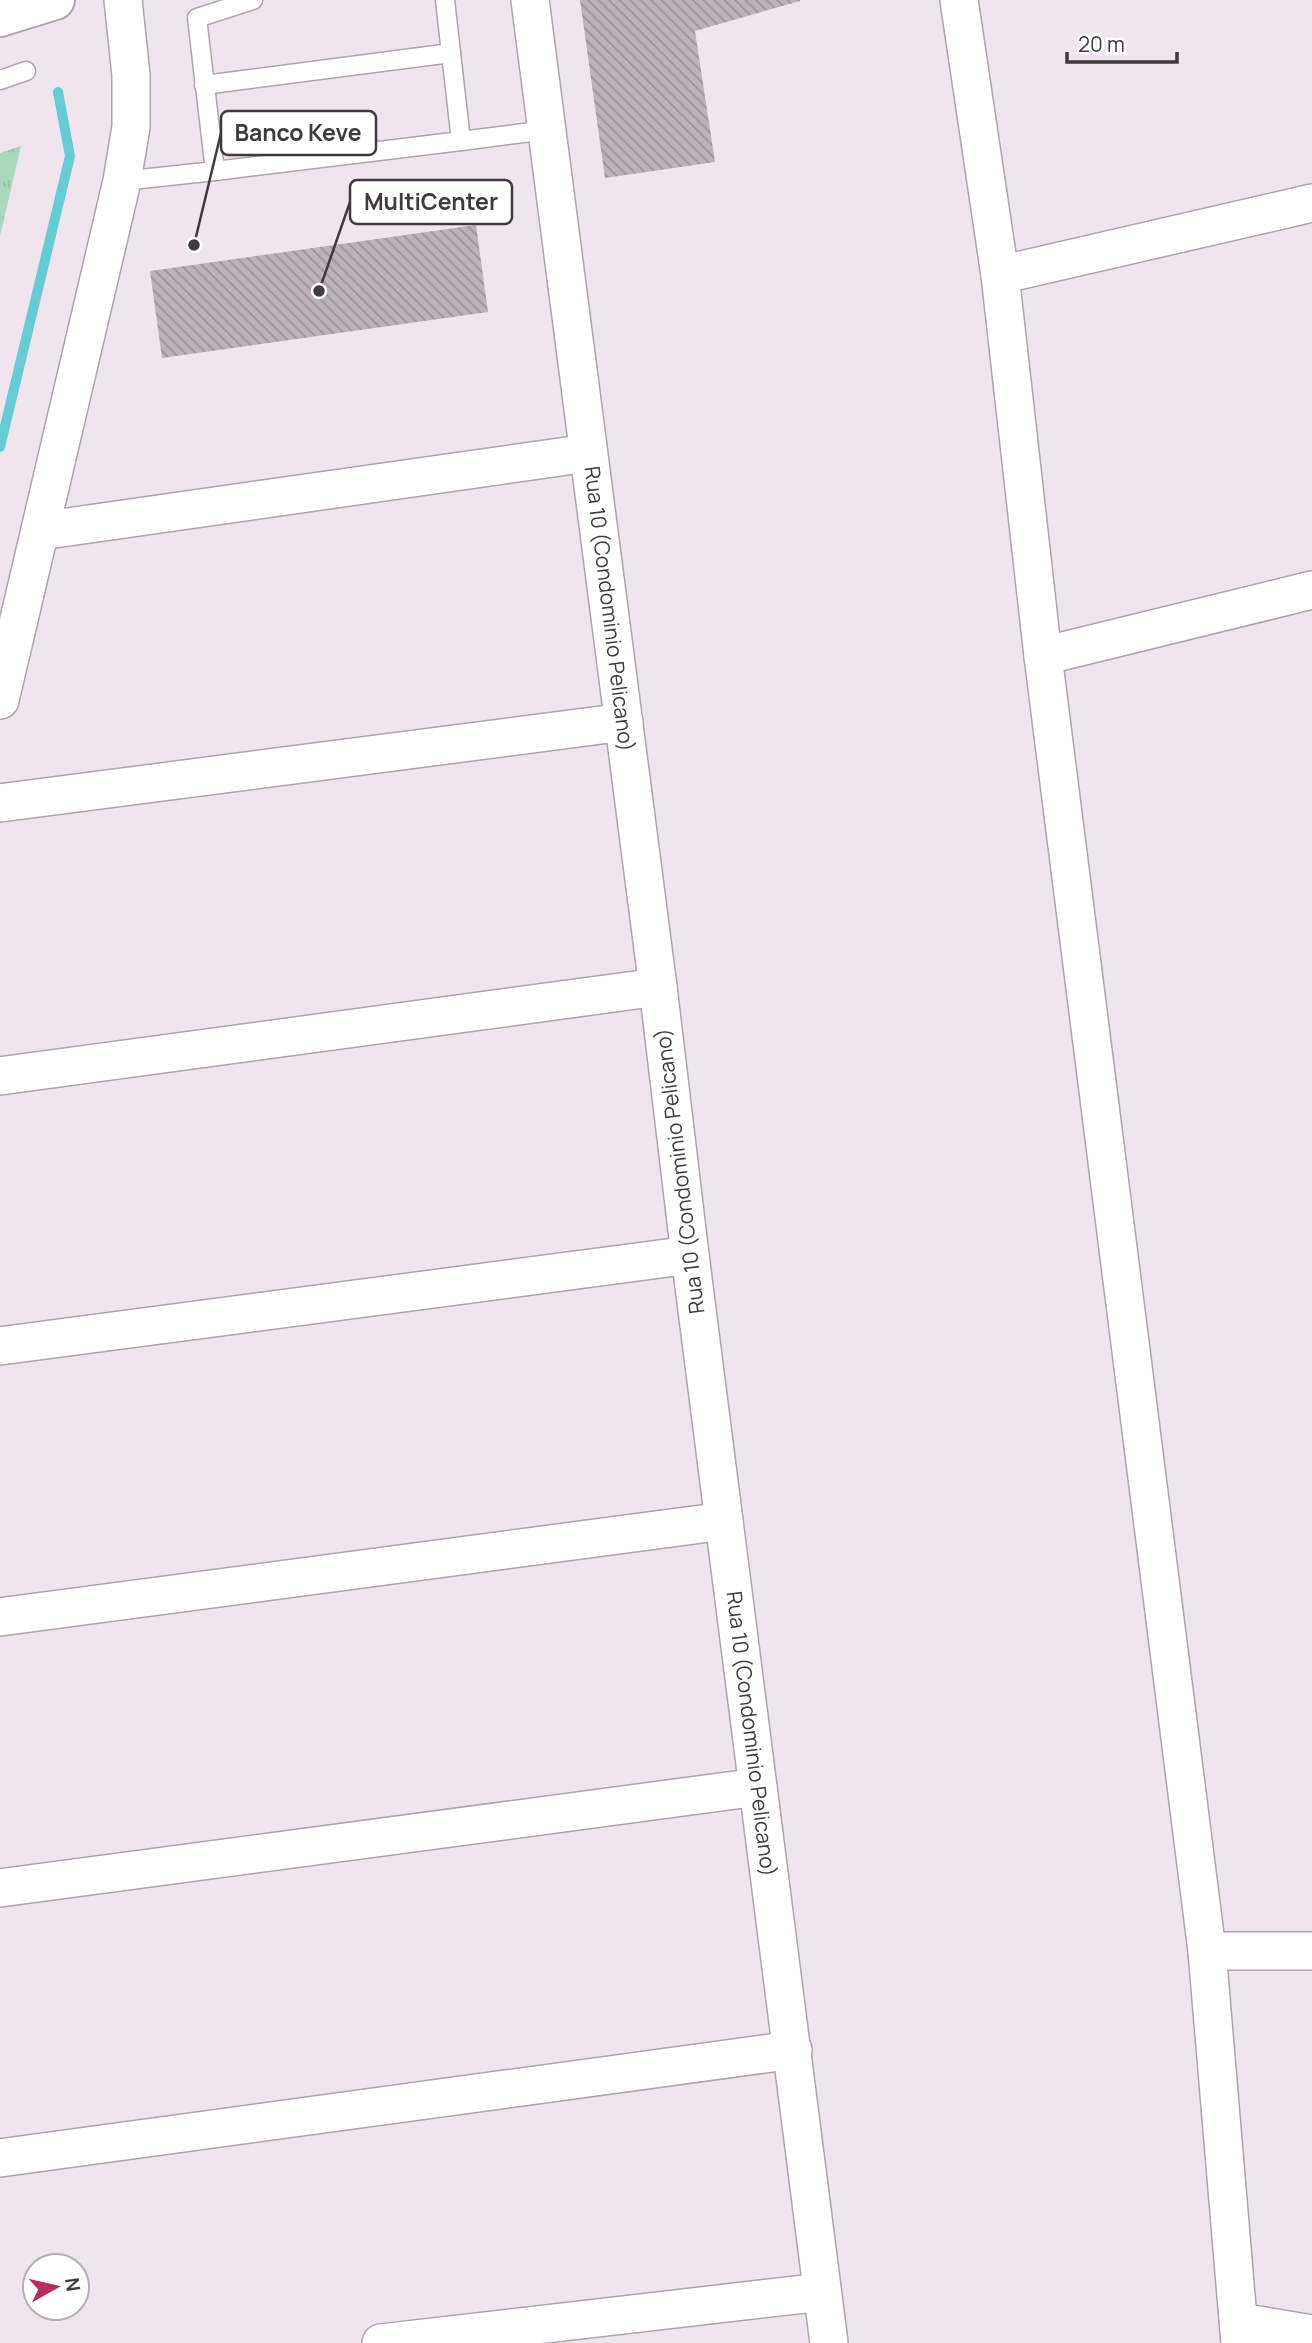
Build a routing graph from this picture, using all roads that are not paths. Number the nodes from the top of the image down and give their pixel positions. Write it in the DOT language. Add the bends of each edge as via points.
graph roads {
  1 [pos="55,0"];
  2 [pos="122,0"];
  3 [pos="253,0"];
  4 [pos="445,0"];
  5 [pos="530,0"];
  6 [pos="959,0"];
  7 [pos="0,17"];
  8 [pos="451,53"];
  9 [pos="26,71"];
  10 [pos="0,80"];
  11 [pos="204,85"];
  12 [pos="547,130"];
  13 [pos="461,141"];
  14 [pos="215,171"];
  15 [pos="122,181"];
  16 [pos="1312,203"];
  17 [pos="1000,275"];
  18 [pos="588,453"];
  19 [pos="40,531"];
  20 [pos="1312,590"];
  21 [pos="1043,656"];
  22 [pos="0,700"];
  23 [pos="624,722"];
  24 [pos="0,803"];
  25 [pos="658,987"];
  26 [pos="0,1076"];
  27 [pos="690,1255"];
  28 [pos="0,1346"];
  29 [pos="724,1521"];
  30 [pos="0,1617"];
  31 [pos="758,1787"];
  32 [pos="0,1888"];
  33 [pos="1206,1951"];
  34 [pos="1312,1951"];
  35 [pos="793,2050"];
  36 [pos="0,2158"];
  37 [pos="822,2292"];
  38 [pos="1240,2332"];
  39 [pos="1312,2334"];
  40 [pos="381,2343"];
  41 [pos="830,2343"];
  1 -- 7 [label="highway"];
  2 -- 15 [label="street" via="131,75 131,127"];
  3 -- 11 [label="lane" via="197,18"];
  4 -- 8 [label="lane"];
  5 -- 12 [label="street, Rua 10 (Condominio Pelicano)"];
  6 -- 17 [label="street"];
  8 -- 11 [label="lane"];
  8 -- 13 [label="lane"];
  9 -- 10 [label="lane"];
  11 -- 14 [label="lane"];
  12 -- 13 [label="lane"];
  12 -- 18 [label="street, Rua 10 (Condominio Pelicano)"];
  13 -- 14 [label="lane"];
  14 -- 15 [label="lane"];
  15 -- 19 [label="street"];
  16 -- 17 [label="street"];
  17 -- 21 [label="street"];
  18 -- 19 [label="street"];
  18 -- 23 [label="street, Rua 10 (Condominio Pelicano)"];
  19 -- 22 [label="street"];
  20 -- 21 [label="street"];
  21 -- 33 [label="street"];
  23 -- 24 [label="street"];
  23 -- 25 [label="street, Rua 10 (Condominio Pelicano)"];
  25 -- 26 [label="street"];
  25 -- 27 [label="street, Rua 10 (Condominio Pelicano)"];
  27 -- 28 [label="street"];
  27 -- 29 [label="street, Rua 10 (Condominio Pelicano)"];
  29 -- 30 [label="street"];
  29 -- 31 [label="street, Rua 10 (Condominio Pelicano)"];
  31 -- 32 [label="street"];
  31 -- 35 [label="street, Rua 10 (Condominio Pelicano)"];
  33 -- 34 [label="street"];
  33 -- 38 [label="street"];
  35 -- 36 [label="street"];
  35 -- 37 [label="street, Rua 10 (Condominio Pelicano)"];
  37 -- 40 [label="street"];
  37 -- 41 [label="street, Rua 10 (Condominio Pelicano)"];
  38 -- 39 [label="street"];
}
